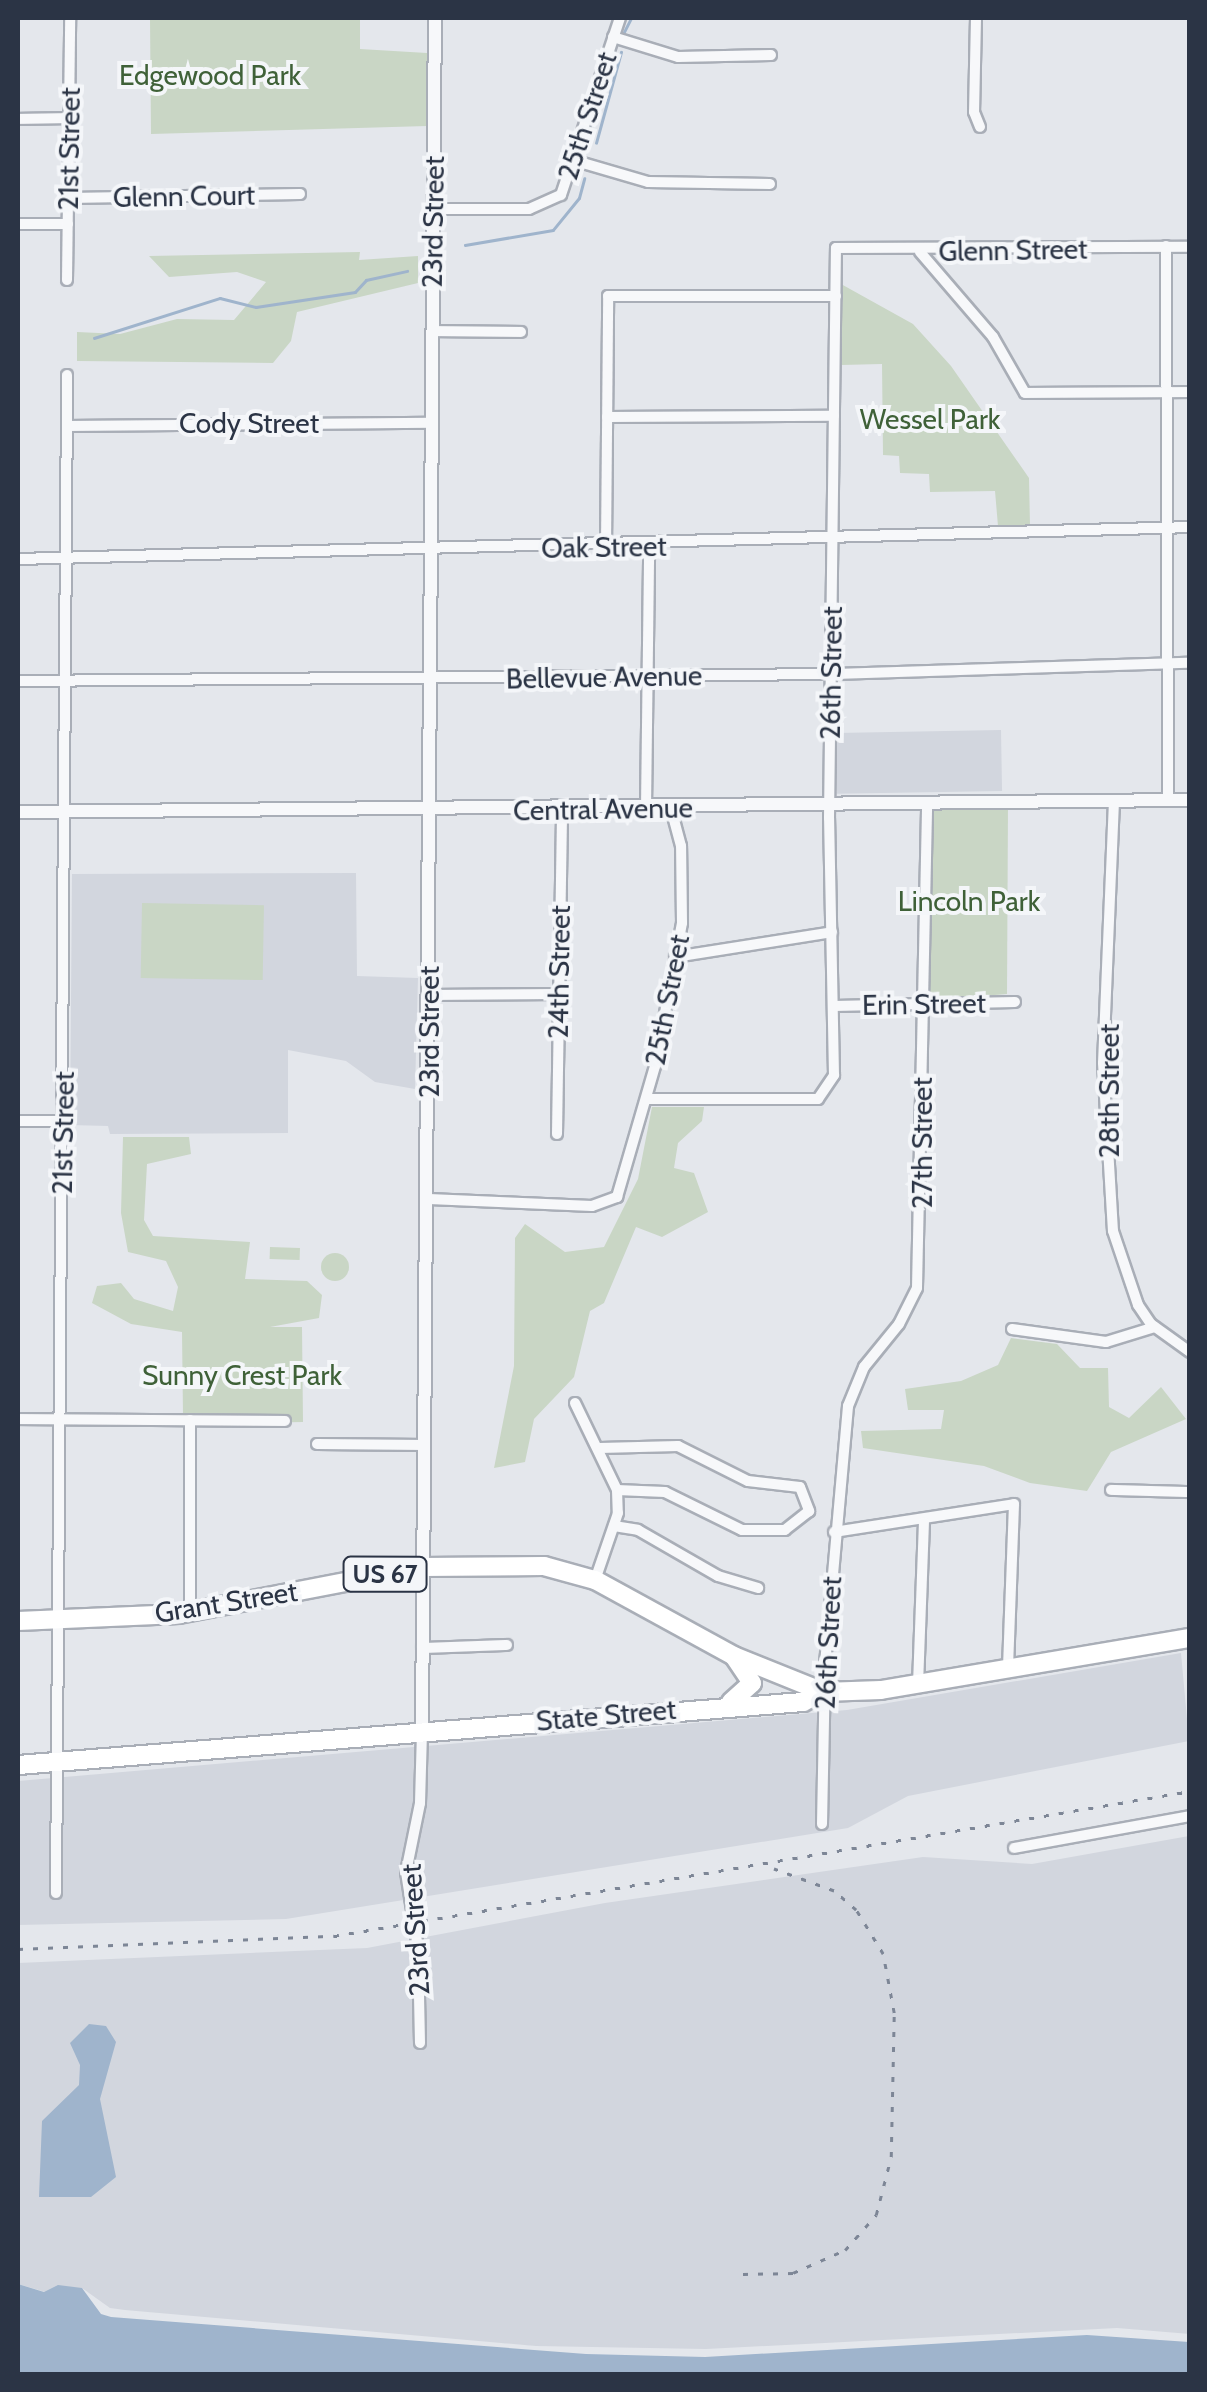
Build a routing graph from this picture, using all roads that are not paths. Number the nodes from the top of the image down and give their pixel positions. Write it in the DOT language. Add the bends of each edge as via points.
graph roads {
  1 [pos="70,18"];
  2 [pos="435,18"];
  3 [pos="620,18"];
  4 [pos="976,18"];
  5 [pos="612,38"];
  6 [pos="771,55"];
  7 [pos="18,118"];
  8 [pos="69,118"];
  9 [pos="980,128"];
  10 [pos="576,161"];
  11 [pos="770,184"];
  12 [pos="300,194"];
  13 [pos="69,198"];
  14 [pos="433,210"];
  15 [pos="18,224"];
  16 [pos="68,224"];
  17 [pos="1166,246"];
  18 [pos="1190,247"];
  19 [pos="836,248"];
  20 [pos="920,252"];
  21 [pos="67,280"];
  22 [pos="836,296"];
  23 [pos="432,331"];
  24 [pos="521,332"];
  25 [pos="67,374"];
  26 [pos="1167,392"];
  27 [pos="1190,392"];
  28 [pos="607,416"];
  29 [pos="834,416"];
  30 [pos="432,423"];
  31 [pos="67,426"];
  32 [pos="1190,527"];
  33 [pos="1167,528"];
  34 [pos="832,542"];
  35 [pos="649,546"];
  36 [pos="606,547"];
  37 [pos="432,549"];
  38 [pos="62,556"];
  39 [pos="18,559"];
  40 [pos="1190,662"];
  41 [pos="1168,663"];
  42 [pos="832,674"];
  43 [pos="646,676"];
  44 [pos="431,679"];
  45 [pos="64,680"];
  46 [pos="18,681"];
  47 [pos="1168,800"];
  48 [pos="1190,800"];
  49 [pos="1114,801"];
  50 [pos="927,804"];
  51 [pos="830,805"];
  52 [pos="430,808"];
  53 [pos="646,808"];
  54 [pos="671,808"];
  55 [pos="562,809"];
  56 [pos="62,810"];
  57 [pos="18,812"];
  58 [pos="832,932"];
  59 [pos="675,957"];
  60 [pos="558,994"];
  61 [pos="428,995"];
  62 [pos="1015,1002"];
  63 [pos="922,1004"];
  64 [pos="834,1006"];
  65 [pos="646,1099"];
  66 [pos="18,1121"];
  67 [pos="63,1121"];
  68 [pos="557,1134"];
  69 [pos="428,1199"];
  70 [pos="1155,1327"];
  71 [pos="1012,1329"];
  72 [pos="1190,1352"];
  73 [pos="575,1403"];
  74 [pos="18,1419"];
  75 [pos="58,1420"];
  76 [pos="190,1420"];
  77 [pos="286,1422"];
  78 [pos="317,1444"];
  79 [pos="425,1445"];
  80 [pos="600,1448"];
  81 [pos="840,1462"];
  82 [pos="617,1490"];
  83 [pos="1111,1490"];
  84 [pos="1190,1492"];
  85 [pos="924,1522"];
  86 [pos="614,1526"];
  87 [pos="834,1532"];
  88 [pos="422,1567"];
  89 [pos="595,1580"];
  90 [pos="758,1588"];
  91 [pos="190,1612"];
  92 [pos="55,1620"];
  93 [pos="18,1621"];
  94 [pos="1190,1638"];
  95 [pos="507,1645"];
  96 [pos="422,1648"];
  97 [pos="734,1656"];
  98 [pos="1008,1670"];
  99 [pos="918,1685"];
  100 [pos="823,1692"];
  101 [pos="726,1704"];
  102 [pos="422,1731"];
  103 [pos="54,1763"];
  104 [pos="18,1764"];
  105 [pos="1190,1816"];
  106 [pos="822,1824"];
  107 [pos="1014,1848"];
  108 [pos="56,1894"];
  109 [pos="420,2043"];
  1 -- 8 [label="street, 21st Street"];
  2 -- 14 [label="street, 23rd Street"];
  3 -- 5 [label="street, 25th Street"];
  4 -- 9 [label="street" via="974,112"];
  5 -- 6 [label="street" via="678,57"];
  5 -- 10 [label="street, 25th Street"];
  7 -- 8 [label="street"];
  8 -- 13 [label="street, 21st Street"];
  10 -- 11 [label="street" via="648,182"];
  10 -- 14 [label="street, 25th Street" via="560,195 544,206"];
  12 -- 13 [label="street, Glenn Court"];
  13 -- 16 [label="street, 21st Street"];
  14 -- 23 [label="street, 23rd Street"];
  15 -- 16 [label="street"];
  16 -- 21 [label="street, 21st Street"];
  17 -- 18 [label="street, Glenn Street"];
  17 -- 20 [label="street, Glenn Street"];
  17 -- 26 [label="street"];
  19 -- 20 [label="street, Glenn Street"];
  19 -- 22 [label="street, 26th Street"];
  20 -- 26 [label="street" via="993,337 1025,393"];
  22 -- 28 [label="street" via="608,296"];
  22 -- 29 [label="street, 26th Street"];
  23 -- 24 [label="street"];
  23 -- 30 [label="street, 23rd Street"];
  25 -- 31 [label="street, 21st Street"];
  26 -- 27 [label="street"];
  26 -- 33 [label="street"];
  28 -- 29 [label="street"];
  28 -- 36 [label="street"];
  29 -- 34 [label="street, 26th Street"];
  30 -- 31 [label="street, Cody Street"];
  30 -- 37 [label="street, 23rd Street"];
  31 -- 38 [label="street, 21st Street"];
  32 -- 33 [label="street, Oak Street"];
  33 -- 34 [label="street, Oak Street"];
  33 -- 41 [label="street"];
  34 -- 35 [label="street, Oak Street"];
  34 -- 42 [label="street, 26th Street"];
  35 -- 36 [label="street, Oak Street"];
  35 -- 43 [label="street"];
  36 -- 37 [label="street, Oak Street"];
  37 -- 38 [label="street, Oak Street"];
  37 -- 44 [label="street, 23rd Street"];
  38 -- 39 [label="street, Oak Street"];
  38 -- 45 [label="street, 21st Street"];
  40 -- 41 [label="street, Bellevue Avenue"];
  41 -- 42 [label="street, Bellevue Avenue"];
  41 -- 47 [label="street"];
  42 -- 43 [label="street, Bellevue Avenue"];
  42 -- 51 [label="street, 26th Street"];
  43 -- 44 [label="street, Bellevue Avenue"];
  43 -- 53 [label="street"];
  44 -- 45 [label="street, Bellevue Avenue"];
  44 -- 52 [label="street, 23rd Street"];
  45 -- 46 [label="street, Bellevue Avenue"];
  45 -- 56 [label="street, 21st Street"];
  47 -- 48 [label="street, Central Avenue"];
  47 -- 49 [label="street, Central Avenue"];
  49 -- 50 [label="street, Central Avenue"];
  49 -- 70 [label="street, 28th Street" via="1103,1062 1113,1232 1126,1285"];
  50 -- 51 [label="street, Central Avenue"];
  50 -- 63 [label="street, 27th Street"];
  51 -- 54 [label="street, Central Avenue"];
  51 -- 58 [label="street, 26th Street"];
  52 -- 55 [label="street, Central Avenue"];
  52 -- 56 [label="street, Central Avenue"];
  52 -- 61 [label="street, 23rd Street"];
  53 -- 54 [label="street, Central Avenue"];
  53 -- 55 [label="street, Central Avenue"];
  54 -- 59 [label="street, 25th Street" via="684,884"];
  55 -- 60 [label="street, 24th Street"];
  56 -- 57 [label="street, Central Avenue"];
  56 -- 67 [label="street, 21st Street"];
  58 -- 59 [label="street"];
  58 -- 64 [label="street, 26th Street"];
  59 -- 65 [label="street, 25th Street"];
  60 -- 61 [label="street"];
  60 -- 68 [label="street, 24th Street"];
  61 -- 69 [label="street, 23rd Street"];
  62 -- 63 [label="street, Erin Street"];
  63 -- 64 [label="street, Erin Street"];
  63 -- 81 [label="street, 27th Street" via="917,1288 854,1385"];
  64 -- 65 [label="street, 26th Street" via="834,1075 826,1096"];
  65 -- 69 [label="street, 25th Street" via="610,1204"];
  66 -- 67 [label="street"];
  67 -- 75 [label="street, 21st Street"];
  69 -- 79 [label="street, 23rd Street"];
  70 -- 71 [label="street" via="1106,1342"];
  70 -- 72 [label="street, 28th Street"];
  73 -- 80 [label="street"];
  74 -- 75 [label="street"];
  75 -- 76 [label="street"];
  75 -- 92 [label="street, 21st Street"];
  76 -- 77 [label="street"];
  76 -- 91 [label="street"];
  78 -- 79 [label="street"];
  79 -- 88 [label="street, 23rd Street"];
  80 -- 82 [label="street"];
  80 -- 82 [label="street" via="678,1446 748,1481 800,1487 809,1511 786,1530 742,1530 666,1492"];
  81 -- 87 [label="street, 26th Street"];
  82 -- 86 [label="street"];
  83 -- 84 [label="street"];
  85 -- 87 [label="street"];
  85 -- 98 [label="street" via="1014,1504"];
  85 -- 99 [label="street"];
  86 -- 89 [label="street"];
  86 -- 90 [label="street" via="638,1530 718,1576"];
  87 -- 100 [label="street, 26th Street"];
  88 -- 89 [label="main road, Grant Street / US 67" via="528,1564"];
  88 -- 91 [label="main road, Grant Street / US 67"];
  88 -- 96 [label="street, 23rd Street"];
  89 -- 97 [label="main road, Grant Street / US 67"];
  91 -- 92 [label="main road, Grant Street / US 67"];
  92 -- 93 [label="main road, Grant Street / US 67"];
  92 -- 103 [label="street, 21st Street"];
  94 -- 98 [label="main road, State Street / US 67"];
  95 -- 96 [label="street"];
  96 -- 102 [label="street, 23rd Street"];
  97 -- 100 [label="main road, Grant Street / US 67"];
  97 -- 101 [label="main road" via="751,1676 751,1689"];
  98 -- 99 [label="main road, State Street / US 67"];
  99 -- 100 [label="main road, State Street / US 67"];
  100 -- 101 [label="main road, State Street / US 67" via="803,1702"];
  100 -- 106 [label="street, 26th Street"];
  101 -- 102 [label="main road, State Street / US 67"];
  102 -- 103 [label="main road, State Street / US 67"];
  102 -- 109 [label="street, 23rd Street" via="420,1803 406,1872 418,1948"];
  103 -- 104 [label="main road, State Street / US 67"];
  103 -- 108 [label="street, 21st Street"];
  105 -- 107 [label="street"];
}
